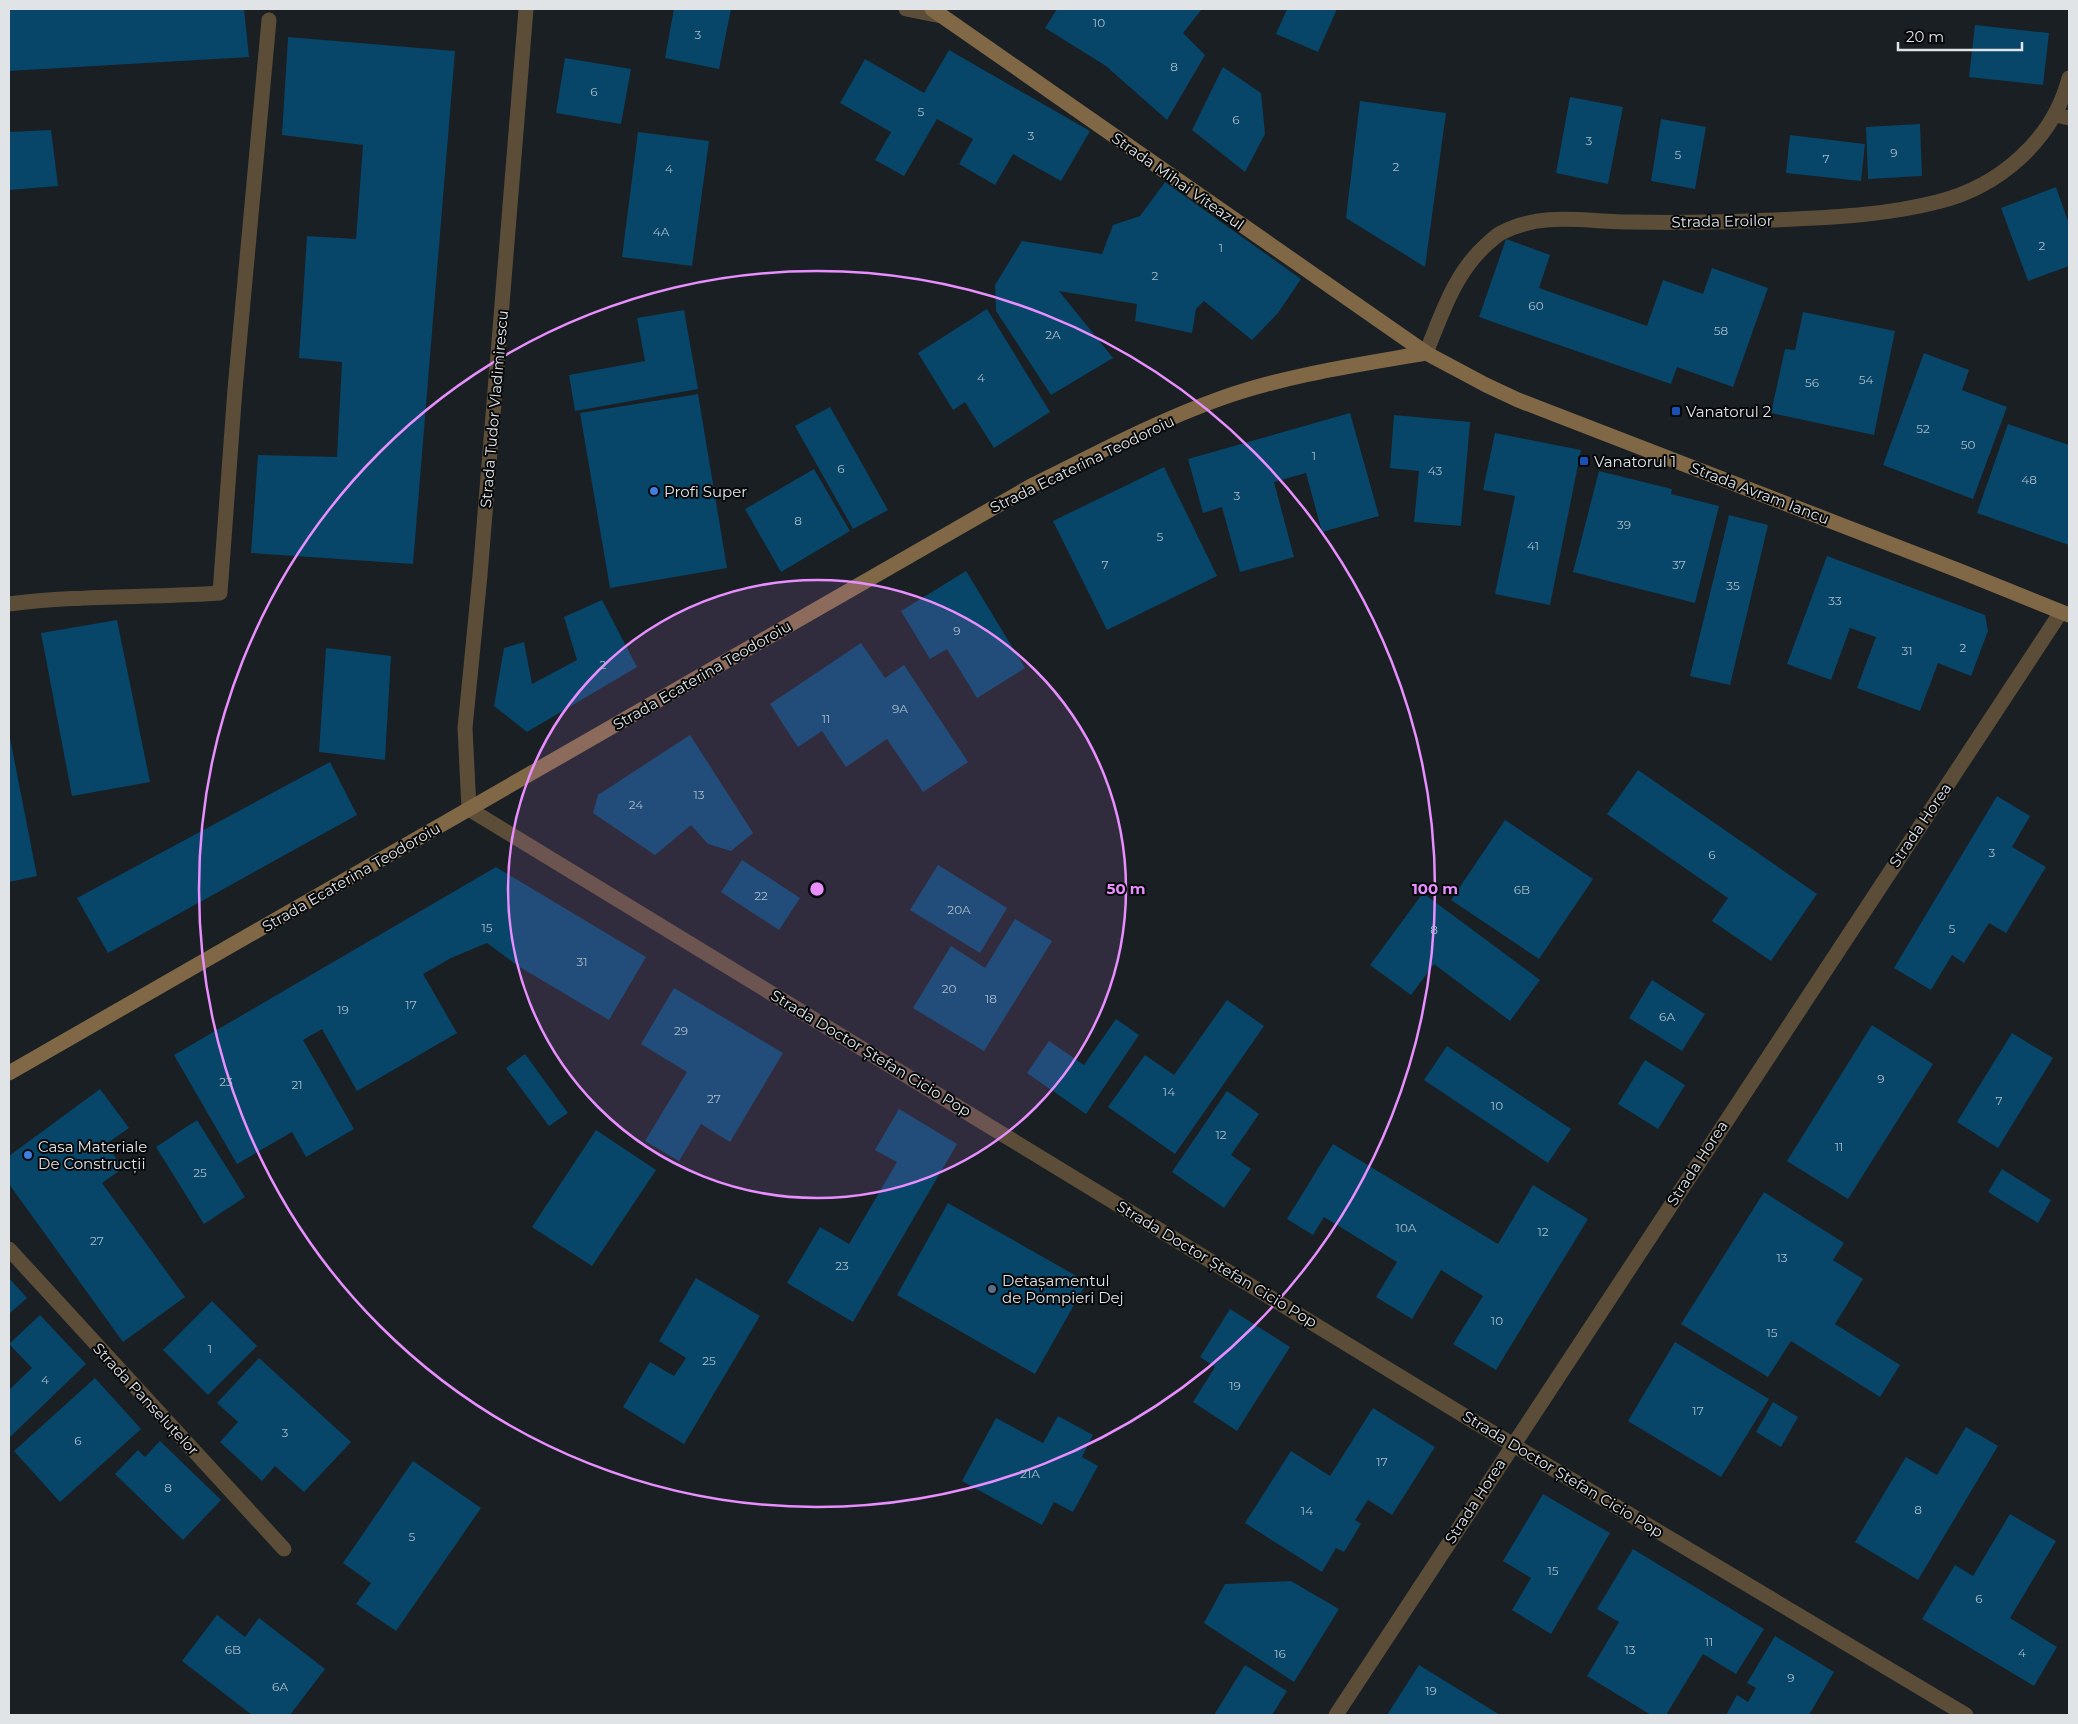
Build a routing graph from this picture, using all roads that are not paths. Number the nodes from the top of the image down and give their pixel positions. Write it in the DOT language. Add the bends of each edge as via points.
graph roads {
  1 [pos="526,9"];
  2 [pos="906,9"];
  3 [pos="936,12"];
  4 [pos="269,20"];
  5 [pos="2069,78"];
  6 [pos="2062,117"];
  7 [pos="1426,352"];
  8 [pos="9,604"];
  9 [pos="2065,613"];
  10 [pos="469,809"];
  11 [pos="9,1073"];
  12 [pos="9,1249"];
  13 [pos="1512,1444"];
  14 [pos="284,1549"];
  15 [pos="1336,1715"];
  16 [pos="1966,1715"];
  1 -- 10 [label="street, Strada Tudor Vladimirescu" via="465,728"];
  2 -- 3 [label="street"];
  3 -- 7 [label="main road, Strada Mihai Viteazul"];
  4 -- 8 [label="street" via="220,593"];
  5 -- 6 [label="street, Strada Eroilor"];
  6 -- 7 [label="street, Strada Eroilor" via="2002,172 1974,188 1938,202 1883,212 1810,219 1629,222 1559,219 1522,223 1499,234 1472,258 1454,285"];
  7 -- 9 [label="main road, Strada Avram Iancu" via="1518,400"];
  7 -- 10 [label="main road, Strada Ecaterina Teodoroiu" via="1286,379 1218,399 1134,435 1033,485"];
  9 -- 13 [label="street, Strada Horea"];
  10 -- 11 [label="main road, Strada Ecaterina Teodoroiu"];
  10 -- 13 [label="street, Strada Doctor Ștefan Cicio Pop"];
  12 -- 14 [label="street, Strada Panseluțelor"];
  13 -- 15 [label="street, Strada Horea"];
  13 -- 16 [label="street, Strada Doctor Ștefan Cicio Pop"];
}
